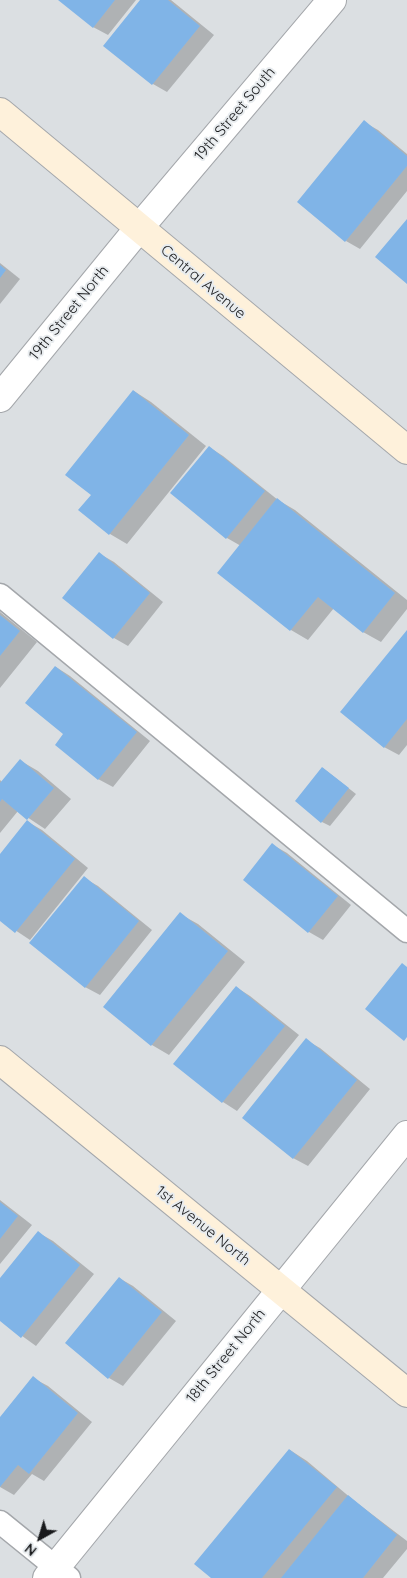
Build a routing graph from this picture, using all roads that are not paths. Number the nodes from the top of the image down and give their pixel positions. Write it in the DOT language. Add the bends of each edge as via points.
graph roads {
  1 [pos="332,0"];
  2 [pos="0,112"];
  3 [pos="139,228"];
  4 [pos="0,398"];
  5 [pos="407,450"];
  6 [pos="0,594"];
  7 [pos="407,931"];
  8 [pos="0,1060"];
  9 [pos="407,1135"];
  10 [pos="280,1290"];
  11 [pos="407,1393"];
  12 [pos="0,1522"];
  13 [pos="58,1574"];
  1 -- 3 [label="street, 19th Street South"];
  2 -- 3 [label="street, Central Avenue"];
  3 -- 4 [label="street, 19th Street North"];
  3 -- 5 [label="street, Central Avenue"];
  6 -- 7 [label="lane"];
  8 -- 10 [label="street, 1st Avenue North"];
  9 -- 10 [label="street, 18th Street North"];
  10 -- 11 [label="street, 1st Avenue North"];
  10 -- 13 [label="street, 18th Street North"];
  12 -- 13 [label="lane"];
}
